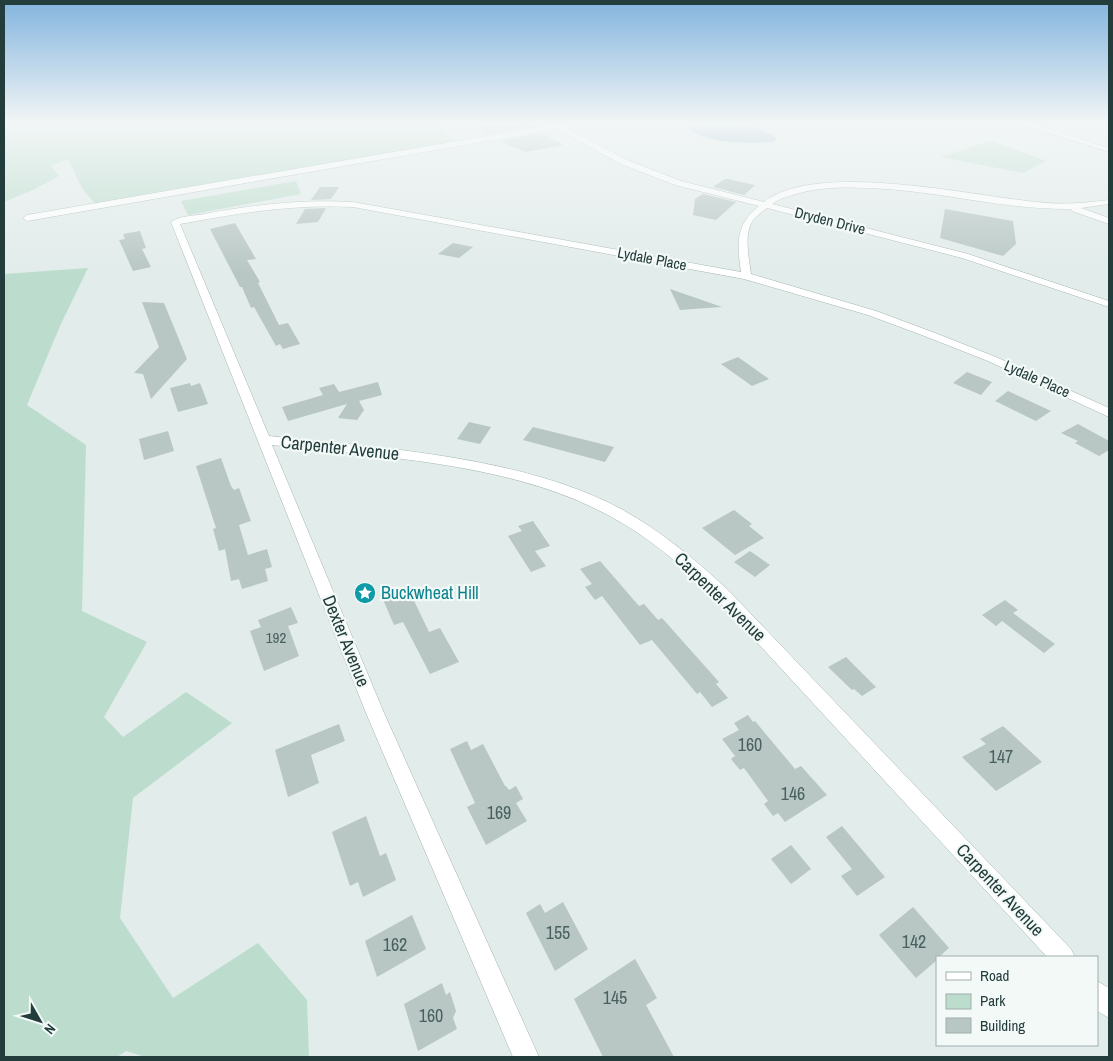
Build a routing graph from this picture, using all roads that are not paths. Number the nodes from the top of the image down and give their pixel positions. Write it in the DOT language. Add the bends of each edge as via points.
graph roads {
  1 [pos="280,174"];
  2 [pos="652,174"];
  3 [pos="1109,202"];
  4 [pos="763,204"];
  5 [pos="1070,207"];
  6 [pos="27,218"];
  7 [pos="1109,221"];
  8 [pos="175,222"];
  9 [pos="746,276"];
  10 [pos="1109,304"];
  11 [pos="1109,413"];
  12 [pos="264,440"];
  13 [pos="1062,956"];
  14 [pos="1098,994"];
  15 [pos="1109,1006"];
  16 [pos="526,1057"];
  1 -- 6 [label="street"];
  2 -- 4 [label="street, Dryden Drive"];
  3 -- 5 [label="street"];
  4 -- 5 [label="street" via="798,189 856,184"];
  4 -- 9 [label="street" via="750,219 743,238"];
  4 -- 10 [label="street, Dryden Drive" via="965,256"];
  5 -- 7 [label="street"];
  8 -- 9 [label="street, Lydale Place" via="274,205 344,203"];
  8 -- 12 [label="street, Dexter Avenue"];
  9 -- 11 [label="street, Lydale Place" via="872,313 931,335 992,359"];
  12 -- 13 [label="street, Carpenter Avenue" via="406,454 488,470 578,495 648,533 683,558 723,595"];
  12 -- 16 [label="street, Dexter Avenue" via="375,712"];
  14 -- 15 [label="street"];
}
